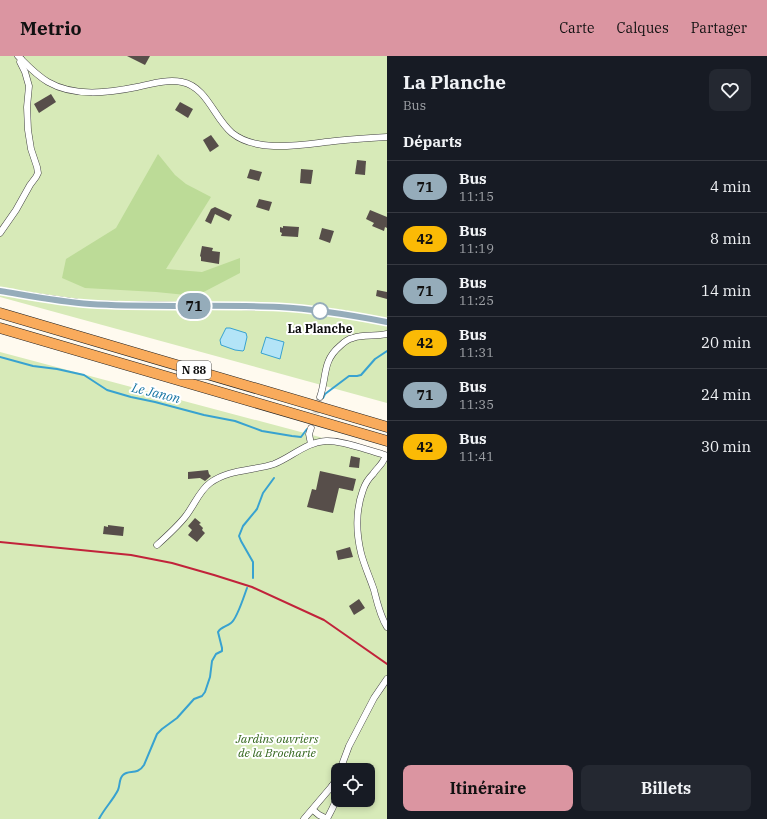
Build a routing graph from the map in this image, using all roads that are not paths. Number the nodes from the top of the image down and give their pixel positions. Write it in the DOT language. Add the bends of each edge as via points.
graph roads {
  1 [pos="20,58"];
  2 [pos="387,137"];
  3 [pos="0,233"];
  4 [pos="0,290"];
  5 [pos="0,313"];
  6 [pos="387,322"];
  7 [pos="0,328"];
  8 [pos="387,334"];
  9 [pos="320,397"];
  10 [pos="387,427"];
  11 [pos="311,428"];
  12 [pos="387,441"];
  13 [pos="311,444"];
  14 [pos="157,545"];
  15 [pos="387,627"];
  16 [pos="387,679"];
  17 [pos="343,763"];
  18 [pos="331,787"];
  19 [pos="334,807"];
  20 [pos="312,810"];
  21 [pos="304,819"];
  22 [pos="327,819"];
  1 -- 2 [label="street" via="48,82 77,91 109,92 169,81 188,84 202,95 231,132 247,142 262,146 318,144"];
  1 -- 3 [label="street" via="29,90 28,130 38,173"];
  4 -- 6 [label="street" via="89,304 278,307"];
  5 -- 10 [label="highway, N 88"];
  7 -- 12 [label="highway, N 88"];
  8 -- 9 [label="street" via="353,338 337,348 327,363"];
  11 -- 13 [label="street"];
  13 -- 14 [label="street" via="284,460 235,472 209,483 186,516"];
  13 -- 15 [label="street" via="336,442 385,457 363,490 357,521 360,551"];
  16 -- 17 [label="street" via="374,698"];
  18 -- 20 [label="street"];
  19 -- 22 [label="street"];
  20 -- 21 [label="street"];
  20 -- 22 [label="street"];
}
